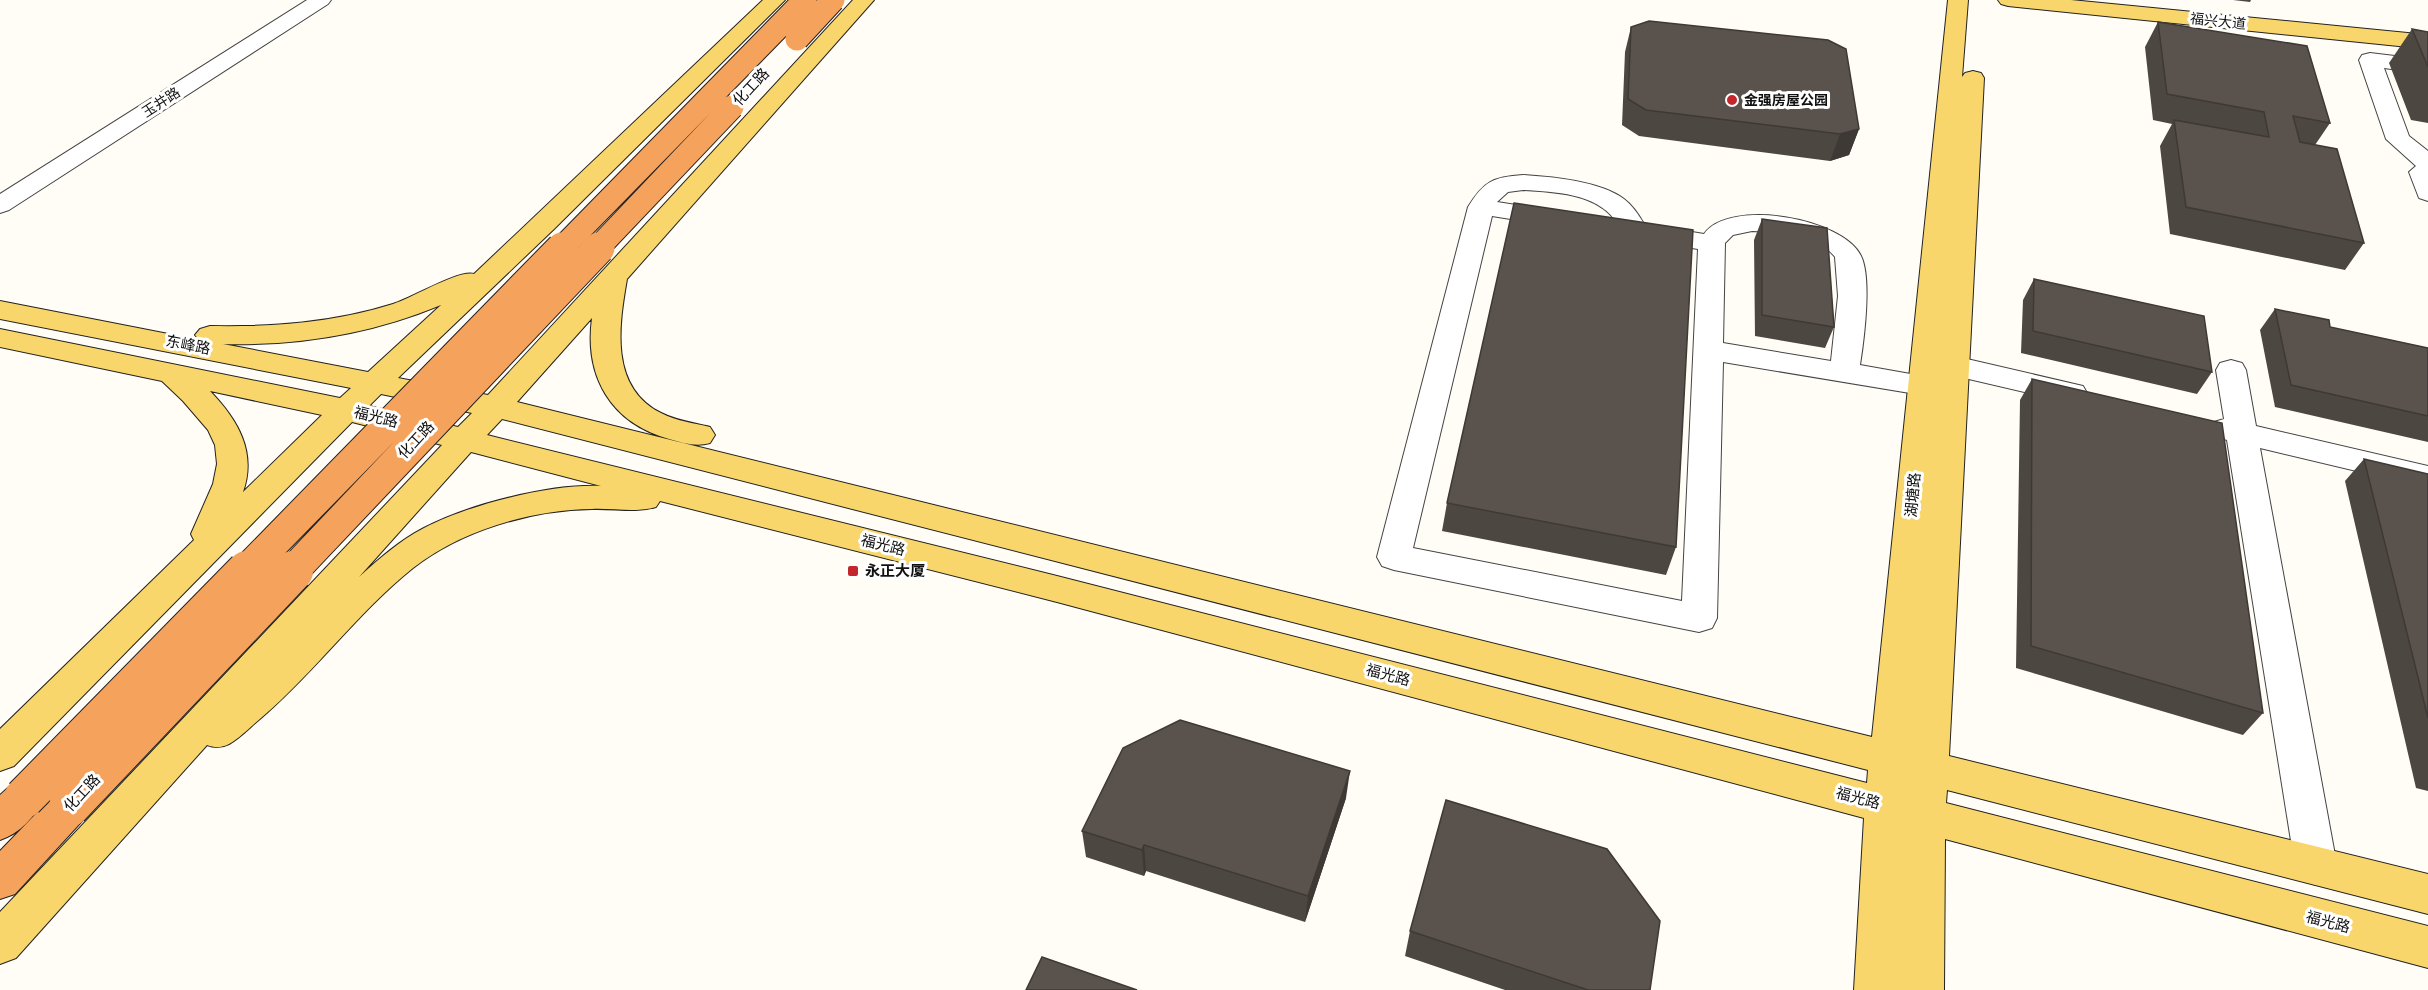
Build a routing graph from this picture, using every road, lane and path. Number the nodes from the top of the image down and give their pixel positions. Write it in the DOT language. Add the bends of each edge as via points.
graph roads {
  1 [pos="321,0"];
  2 [pos="775,0"];
  3 [pos="805,0"];
  4 [pos="833,0"];
  5 [pos="864,0"];
  6 [pos="1958,0"];
  7 [pos="1978,0"];
  8 [pos="2008,0"];
  9 [pos="2129,0"];
  10 [pos="2428,30"];
  11 [pos="2428,42"];
  12 [pos="2428,67"];
  13 [pos="2428,163"];
  14 [pos="2428,174"];
  15 [pos="2428,193"];
  16 [pos="0,205"];
  17 [pos="545,223"];
  18 [pos="1712,243"];
  19 [pos="614,273"];
  20 [pos="0,310"];
  21 [pos="108,330"];
  22 [pos="0,338"];
  23 [pos="1708,350"];
  24 [pos="1954,366"];
  25 [pos="2231,370"];
  26 [pos="1844,372"];
  27 [pos="170,373"];
  28 [pos="376,382"];
  29 [pos="1923,385"];
  30 [pos="2104,401"];
  31 [pos="495,407"];
  32 [pos="346,410"];
  33 [pos="2196,423"];
  34 [pos="2242,433"];
  35 [pos="464,440"];
  36 [pos="2428,477"];
  37 [pos="713,502"];
  38 [pos="909,510"];
  39 [pos="196,557"];
  40 [pos="0,754"];
  41 [pos="1889,757"];
  42 [pos="1928,767"];
  43 [pos="130,801"];
  44 [pos="1885,806"];
  45 [pos="12,810"];
  46 [pos="1925,817"];
  47 [pos="2316,866"];
  48 [pos="0,880"];
  49 [pos="2428,894"];
  50 [pos="0,944"];
  51 [pos="2428,947"];
  52 [pos="1877,990"];
  53 [pos="1921,990"];
  1 -- 16 [label="street, 玉井路"];
  2 -- 17 [label="main road"];
  3 -- 45 [label="highway, 化工路, bridge"];
  4 -- 48 [label="highway, 化工路, bridge"];
  5 -- 19 [label="main road"];
  6 -- 29 [label="main road, 湖塘路"];
  7 -- 24 [label="main road"];
  8 -- 11 [label="main road, 福兴大道"];
  9 -- 10 [label="main road, 福兴大道"];
  12 -- 13 [label="street" via="2370,60 2398,139"];
  14 -- 15 [label="street" via="2421,172"];
  17 -- 21 [label="main road" via="472,278 432,301 367,322 310,332 240,336"];
  17 -- 28 [label="main road"];
  18 -- 23 [label="street"];
  18 -- 23 [label="street" via="1481,207 1394,557 1699,618"];
  18 -- 26 [label="street" via="1722,229 1733,225 1764,225 1811,232 1845,250 1850,265 1851,330"];
  19 -- 31 [label="main road"];
  19 -- 38 [label="main road" via="604,353 607,367 624,396 644,418 739,446"];
  20 -- 21 [label="main road, 东峰路"];
  21 -- 28 [label="main road, 东峰路"];
  22 -- 27 [label="main road, 东峰路"];
  23 -- 26 [label="street"];
  24 -- 30 [label="street"];
  24 -- 42 [label="main road"];
  25 -- 34 [label="street"];
  26 -- 29 [label="street"];
  27 -- 32 [label="main road, 东峰路"];
  27 -- 39 [label="main road" via="206,404 225,429 232,449 231,479 222,509"];
  28 -- 31 [label="main road"];
  28 -- 32 [label="main road"];
  29 -- 41 [label="main road, 湖塘路"];
  31 -- 35 [label="main road"];
  31 -- 38 [label="main road"];
  32 -- 35 [label="main road, 福光路"];
  32 -- 39 [label="main road"];
  33 -- 34 [label="street"];
  34 -- 36 [label="street"];
  34 -- 47 [label="street"];
  35 -- 37 [label="main road, 福光路"];
  35 -- 43 [label="main road"];
  37 -- 43 [label="main road" via="564,498 494,514 437,536 418,546 383,575 276,683"];
  37 -- 44 [label="main road, 福光路"];
  38 -- 41 [label="main road"];
  39 -- 40 [label="main road"];
  41 -- 42 [label="main road"];
  41 -- 44 [label="main road, 湖塘路"];
  42 -- 46 [label="main road"];
  42 -- 47 [label="main road"];
  43 -- 50 [label="main road"];
  44 -- 46 [label="main road, 福光路"];
  44 -- 52 [label="main road, 湖塘路"];
  46 -- 51 [label="main road, 福光路"];
  46 -- 53 [label="main road"];
  47 -- 49 [label="main road"];
}
